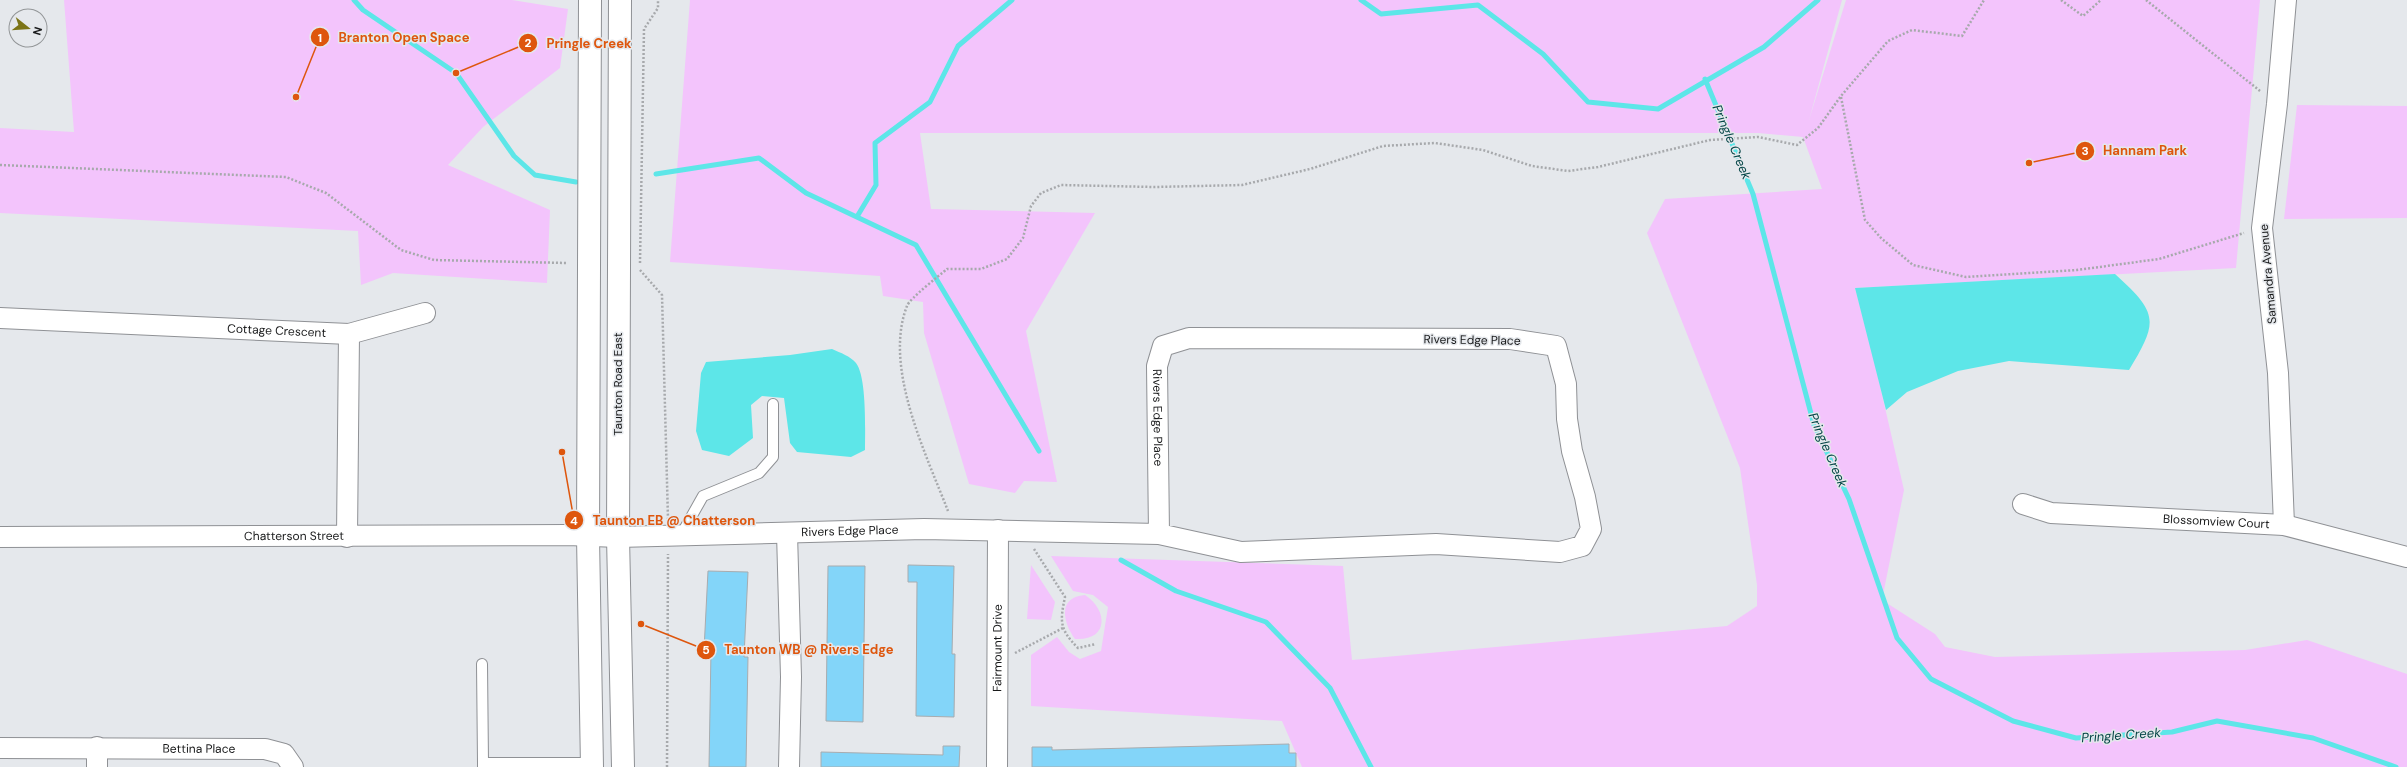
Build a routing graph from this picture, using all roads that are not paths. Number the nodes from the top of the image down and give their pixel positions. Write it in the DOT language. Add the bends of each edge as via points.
graph roads {
  1 [pos="590,0"];
  2 [pos="620,0"];
  3 [pos="2286,0"];
  4 [pos="425,313"];
  5 [pos="0,318"];
  6 [pos="349,334"];
  7 [pos="773,404"];
  8 [pos="2024,504"];
  9 [pos="2284,525"];
  10 [pos="998,530"];
  11 [pos="787,533"];
  12 [pos="1160,534"];
  13 [pos="0,536"];
  14 [pos="675,536"];
  15 [pos="347,537"];
  16 [pos="588,537"];
  17 [pos="618,537"];
  18 [pos="2407,557"];
  19 [pos="482,664"];
  20 [pos="97,747"];
  21 [pos="0,748"];
  22 [pos="483,765"];
  23 [pos="591,765"];
  24 [pos="97,767"];
  25 [pos="293,767"];
  26 [pos="622,767"];
  27 [pos="790,767"];
  28 [pos="996,767"];
  1 -- 16 [label="main road"];
  2 -- 17 [label="main road, Taunton Road East"];
  3 -- 9 [label="street, Samandra Avenue" via="2262,228 2278,373"];
  4 -- 6 [label="street, Cottage Crescent"];
  5 -- 6 [label="street, Cottage Crescent"];
  6 -- 15 [label="street"];
  7 -- 14 [label="lane" via="773,457 759,473 703,496"];
  8 -- 9 [label="street, Blossomview Court" via="2051,512"];
  9 -- 18 [label="street, Blossomview Court"];
  10 -- 11 [label="street, Rivers Edge Place"];
  10 -- 12 [label="street, Rivers Edge Place"];
  10 -- 28 [label="street, Fairmount Drive"];
  11 -- 14 [label="street, Rivers Edge Place"];
  11 -- 27 [label="street" via="791,677"];
  12 -- 12 [label="street, Rivers Edge Place" via="1241,552 1436,544 1560,552 1582,546 1591,528 1572,451 1567,419 1566,384 1556,346 1510,339 1189,338 1163,346 1157,366"];
  13 -- 15 [label="street, Chatterson Street"];
  14 -- 17 [label="street, Rivers Edge Place"];
  15 -- 16 [label="street, Chatterson Street"];
  16 -- 17 [label="street, Rivers Edge Place"];
  16 -- 23 [label="main road"];
  17 -- 26 [label="main road, Taunton Road East"];
  19 -- 22 [label="lane"];
  20 -- 21 [label="street, Bettina Place"];
  20 -- 24 [label="street"];
  20 -- 25 [label="street, Bettina Place" via="265,748 284,754"];
  22 -- 23 [label="lane"];
}
